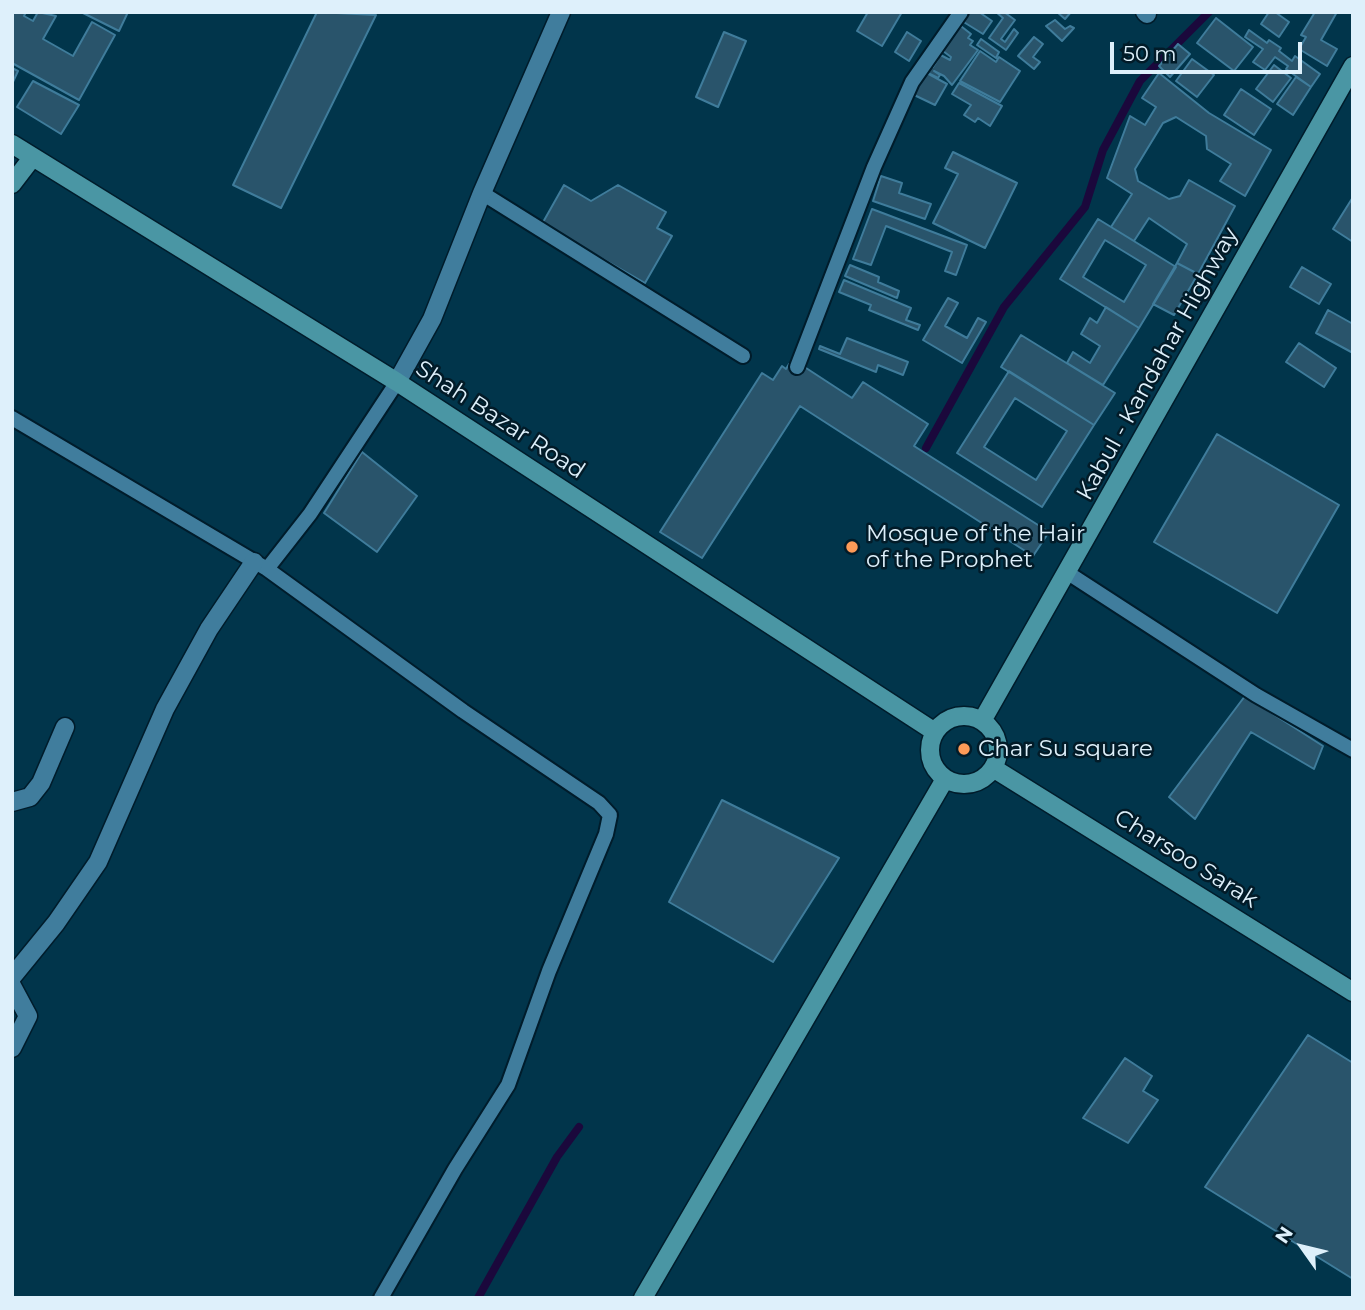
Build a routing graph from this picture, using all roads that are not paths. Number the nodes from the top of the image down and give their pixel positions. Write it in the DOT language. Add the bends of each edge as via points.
graph roads {
  1 [pos="561,12"];
  2 [pos="961,12"];
  3 [pos="1353,66"];
  4 [pos="12,144"];
  5 [pos="32,158"];
  6 [pos="12,184"];
  7 [pos="482,193"];
  8 [pos="743,356"];
  9 [pos="797,367"];
  10 [pos="397,382"];
  11 [pos="12,418"];
  12 [pos="260,566"];
  13 [pos="1068,573"];
  14 [pos="982,721"];
  15 [pos="65,727"];
  16 [pos="935,732"];
  17 [pos="1353,750"];
  18 [pos="993,768"];
  19 [pos="945,779"];
  20 [pos="12,802"];
  21 [pos="12,977"];
  22 [pos="12,986"];
  23 [pos="1353,992"];
  24 [pos="12,1048"];
  25 [pos="381,1298"];
  26 [pos="643,1298"];
  1 -- 7 [label="street"];
  2 -- 9 [label="lane" via="912,82"];
  3 -- 13 [label="main road, Kabul - Kandahar Highway"];
  4 -- 5 [label="main road, Shah Bazar Road"];
  5 -- 6 [label="main road"];
  5 -- 10 [label="main road, Shah Bazar Road"];
  7 -- 8 [label="lane"];
  7 -- 10 [label="street" via="432,319"];
  10 -- 12 [label="lane" via="310,514"];
  10 -- 16 [label="main road, Shah Bazar Road"];
  11 -- 12 [label="lane"];
  12 -- 21 [label="street" via="209,629 165,709 98,862"];
  12 -- 25 [label="lane" via="610,815 508,1085"];
  13 -- 14 [label="main road, Kabul - Kandahar Highway"];
  13 -- 17 [label="lane" via="1256,695"];
  14 -- 16 [label="main road" via="951,718"];
  14 -- 18 [label="main road" via="997,742"];
  15 -- 20 [label="street" via="41,783 30,797"];
  16 -- 19 [label="main road" via="930,752 937,772"];
  18 -- 19 [label="main road" via="971,783"];
  18 -- 23 [label="main road, Charsoo Sarak"];
  19 -- 26 [label="main road"];
  22 -- 24 [label="street" via="29,1016"];
}
